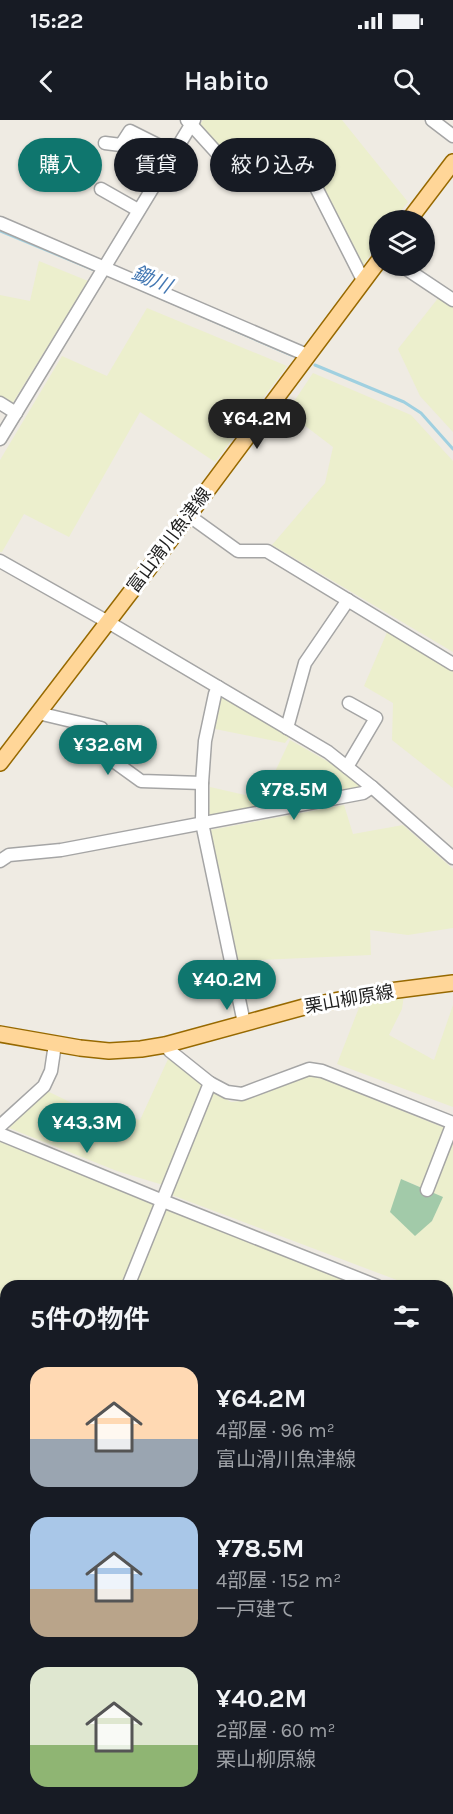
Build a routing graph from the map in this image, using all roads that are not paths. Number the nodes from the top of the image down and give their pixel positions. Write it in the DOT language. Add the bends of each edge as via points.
graph roads {
  1 [pos="432,120"];
  2 [pos="191,121"];
  3 [pos="453,136"];
  4 [pos="126,138"];
  5 [pos="144,138"];
  6 [pos="182,138"];
  7 [pos="105,143"];
  8 [pos="114,144"];
  9 [pos="453,162"];
  10 [pos="102,190"];
  11 [pos="149,192"];
  12 [pos="138,210"];
  13 [pos="417,210"];
  14 [pos="0,223"];
  15 [pos="102,270"];
  16 [pos="369,273"];
  17 [pos="417,276"];
  18 [pos="363,280"];
  19 [pos="453,300"];
  20 [pos="307,355"];
  21 [pos="0,403"];
  22 [pos="16,412"];
  23 [pos="0,439"];
  24 [pos="188,515"];
  25 [pos="0,561"];
  26 [pos="348,600"];
  27 [pos="108,622"];
  28 [pos="453,664"];
  29 [pos="218,687"];
  30 [pos="349,703"];
  31 [pos="38,713"];
  32 [pos="287,728"];
  33 [pos="0,763"];
  34 [pos="347,767"];
  35 [pos="202,783"];
  36 [pos="372,787"];
  37 [pos="202,823"];
  38 [pos="453,858"];
  39 [pos="0,861"];
  40 [pos="453,983"];
  41 [pos="244,1023"];
  42 [pos="0,1034"];
  43 [pos="55,1044"];
  44 [pos="165,1045"];
  45 [pos="210,1083"];
  46 [pos="453,1123"];
  47 [pos="0,1126"];
  48 [pos="0,1134"];
  49 [pos="427,1190"];
  50 [pos="163,1201"];
  51 [pos="130,1280"];
  52 [pos="362,1280"];
  1 -- 3 [label="street"];
  2 -- 6 [label="street"];
  2 -- 18 [label="street" via="226,164 297,150"];
  4 -- 5 [label="street" via="130,131"];
  7 -- 8 [label="street"];
  9 -- 13 [label="main road"];
  10 -- 12 [label="street"];
  11 -- 12 [label="street"];
  12 -- 15 [label="street"];
  14 -- 15 [label="street"];
  15 -- 20 [label="street"];
  15 -- 22 [label="street"];
  16 -- 18 [label="main road, 富山滑川魚津線"];
  17 -- 19 [label="street"];
  18 -- 20 [label="main road, 富山滑川魚津線"];
  20 -- 24 [label="main road, 富山滑川魚津線"];
  21 -- 22 [label="street"];
  22 -- 23 [label="street"];
  24 -- 26 [label="street" via="238,550 267,551"];
  24 -- 27 [label="main road, 富山滑川魚津線"];
  25 -- 27 [label="street"];
  26 -- 28 [label="street"];
  26 -- 32 [label="street" via="305,663"];
  27 -- 29 [label="street"];
  27 -- 31 [label="main road, 富山滑川魚津線"];
  29 -- 32 [label="street"];
  29 -- 35 [label="street" via="205,741"];
  30 -- 34 [label="street" via="376,718"];
  31 -- 33 [label="main road, 富山滑川魚津線"];
  31 -- 35 [label="street" via="101,728 101,752 141,781"];
  32 -- 34 [label="street"];
  34 -- 36 [label="street"];
  35 -- 37 [label="street"];
  36 -- 37 [label="street" via="363,793"];
  36 -- 38 [label="street"];
  37 -- 39 [label="street" via="61,850 9,855"];
  37 -- 41 [label="street"];
  40 -- 41 [label="main road, 栗山柳原線" via="374,993"];
  41 -- 44 [label="main road, 栗山柳原線"];
  42 -- 43 [label="main road, 栗山柳原線"];
  43 -- 44 [label="main road, 栗山柳原線" via="109,1051"];
  43 -- 47 [label="street" via="44,1086"];
  44 -- 45 [label="street"];
  45 -- 46 [label="street" via="242,1094 309,1069 322,1071"];
  45 -- 50 [label="street"];
  46 -- 49 [label="street"];
  48 -- 50 [label="street"];
  50 -- 51 [label="street"];
  50 -- 52 [label="street"];
}
